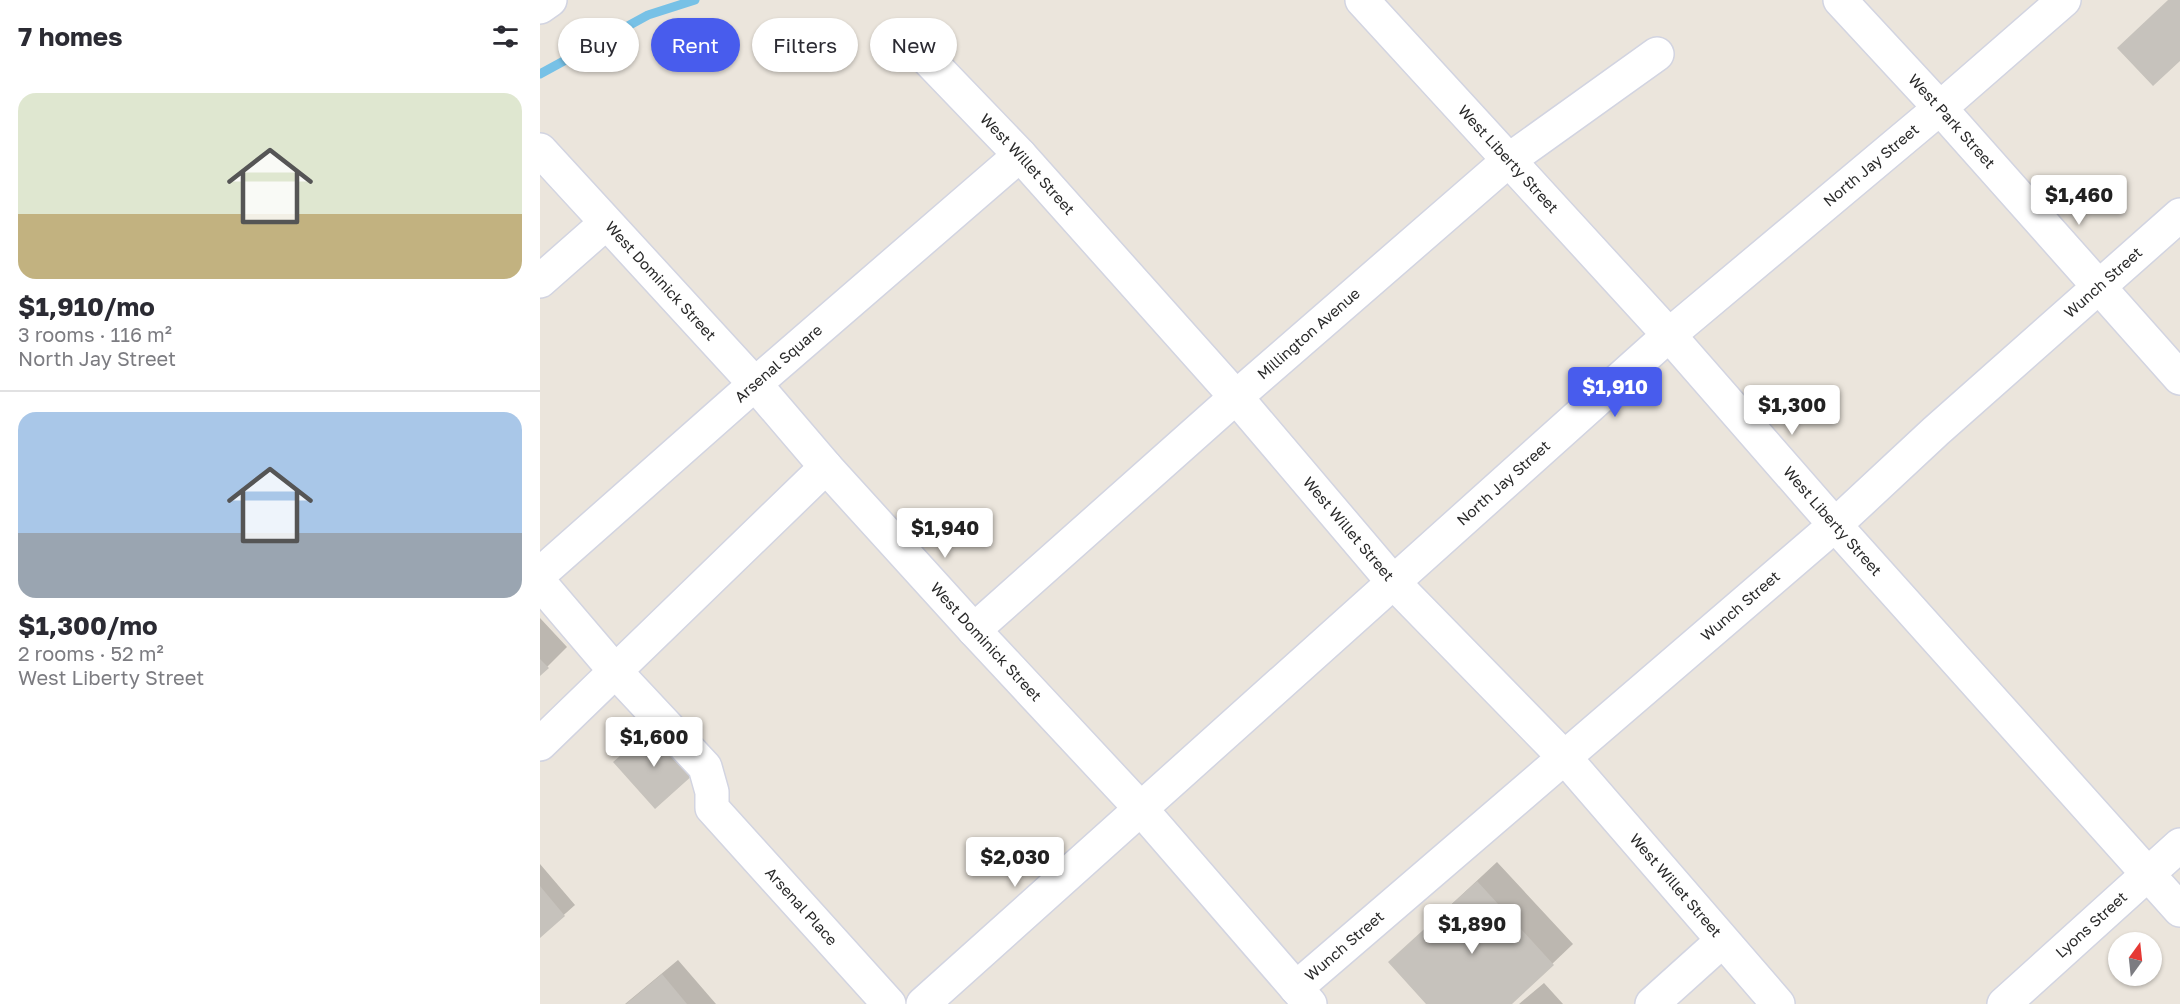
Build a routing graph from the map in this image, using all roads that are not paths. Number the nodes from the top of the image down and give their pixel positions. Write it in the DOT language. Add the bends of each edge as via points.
graph roads {
  1 [pos="550,0"];
  2 [pos="1362,0"];
  3 [pos="1840,0"];
  4 [pos="2064,0"];
  5 [pos="540,7"];
  6 [pos="1657,54"];
  7 [pos="940,72"];
  8 [pos="1940,108"];
  9 [pos="540,150"];
  10 [pos="1020,155"];
  11 [pos="1509,160"];
  12 [pos="2180,215"];
  13 [pos="606,223"];
  14 [pos="540,281"];
  15 [pos="2100,288"];
  16 [pos="1670,335"];
  17 [pos="2180,378"];
  18 [pos="755,384"];
  19 [pos="1236,397"];
  20 [pos="826,467"];
  21 [pos="1835,525"];
  22 [pos="540,574"];
  23 [pos="540,583"];
  24 [pos="1394,583"];
  25 [pos="974,630"];
  26 [pos="616,672"];
  27 [pos="540,744"];
  28 [pos="1566,759"];
  29 [pos="1141,809"];
  30 [pos="2180,845"];
  31 [pos="2147,873"];
  32 [pos="2180,910"];
  33 [pos="1722,941"];
  34 [pos="1303,996"];
  35 [pos="889,1004"];
  36 [pos="922,1004"];
  37 [pos="1652,1004"];
  38 [pos="1778,1004"];
  39 [pos="2004,1004"];
  1 -- 5 [label="street"];
  2 -- 11 [label="street, West Liberty Street"];
  3 -- 8 [label="street, West Park Street"];
  4 -- 8 [label="street, North Jay Street"];
  6 -- 11 [label="street, Millington Avenue"];
  7 -- 10 [label="street, West Willet Street"];
  8 -- 15 [label="street, West Park Street"];
  8 -- 16 [label="street, North Jay Street"];
  9 -- 13 [label="street, West Dominick Street"];
  10 -- 18 [label="street, Arsenal Square"];
  10 -- 19 [label="street, West Willet Street"];
  11 -- 16 [label="street, West Liberty Street"];
  11 -- 19 [label="street, Millington Avenue"];
  12 -- 15 [label="street, Wunch Street"];
  13 -- 14 [label="street"];
  13 -- 18 [label="street, West Dominick Street"];
  15 -- 17 [label="street, West Park Street"];
  15 -- 21 [label="street, Wunch Street"];
  16 -- 21 [label="street, West Liberty Street"];
  16 -- 24 [label="street, North Jay Street"];
  18 -- 20 [label="street, West Dominick Street"];
  18 -- 22 [label="street, Arsenal Square"];
  19 -- 24 [label="street, West Willet Street"];
  19 -- 25 [label="street, Millington Avenue"];
  20 -- 25 [label="street, West Dominick Street"];
  20 -- 26 [label="street"];
  21 -- 28 [label="street, Wunch Street"];
  21 -- 31 [label="street, West Liberty Street"];
  23 -- 26 [label="street"];
  24 -- 28 [label="street, West Willet Street"];
  24 -- 29 [label="street, North Jay Street"];
  25 -- 29 [label="street, West Dominick Street"];
  26 -- 27 [label="street"];
  26 -- 35 [label="street, Arsenal Place" via="705,767 712,808"];
  28 -- 33 [label="street, West Willet Street"];
  28 -- 34 [label="street, Wunch Street"];
  29 -- 34 [label="street, West Dominick Street"];
  29 -- 36 [label="street, North Jay Street"];
  30 -- 31 [label="street, Lyons Street"];
  31 -- 32 [label="street, West Liberty Street"];
  31 -- 39 [label="street, Lyons Street"];
  33 -- 37 [label="street"];
  33 -- 38 [label="street, West Willet Street"];
}
